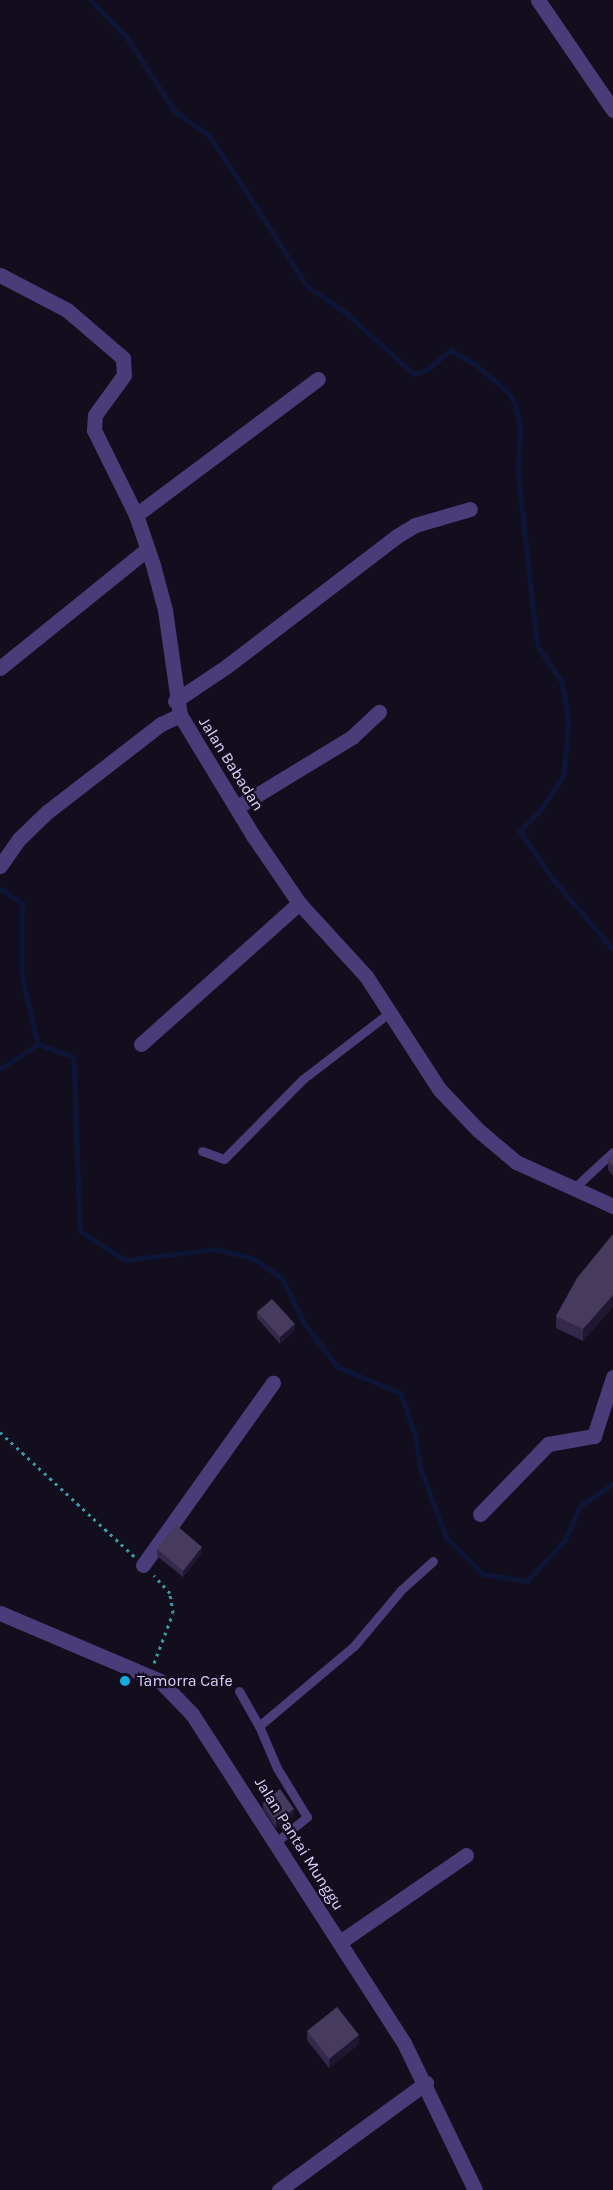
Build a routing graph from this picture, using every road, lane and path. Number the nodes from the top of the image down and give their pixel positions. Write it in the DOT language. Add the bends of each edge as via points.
graph roads {
  1 [pos="538,0"];
  2 [pos="613,110"];
  3 [pos="0,275"];
  4 [pos="318,379"];
  5 [pos="470,509"];
  6 [pos="136,515"];
  7 [pos="146,550"];
  8 [pos="0,668"];
  9 [pos="177,708"];
  10 [pos="380,712"];
  11 [pos="237,807"];
  12 [pos="0,866"];
  13 [pos="299,903"];
  14 [pos="389,1013"];
  15 [pos="141,1044"];
  16 [pos="202,1151"];
  17 [pos="613,1152"];
  18 [pos="573,1189"];
  19 [pos="613,1206"];
  20 [pos="613,1377"];
  21 [pos="273,1383"];
  22 [pos="0,1432"];
  23 [pos="480,1514"];
  24 [pos="434,1562"];
  25 [pos="143,1565"];
  26 [pos="0,1614"];
  27 [pos="149,1676"];
  28 [pos="239,1691"];
  29 [pos="260,1726"];
  30 [pos="276,1842"];
  31 [pos="466,1855"];
  32 [pos="340,1942"];
  33 [pos="426,2083"];
  34 [pos="279,2190"];
  35 [pos="475,2190"];
  1 -- 2 [label="street"];
  3 -- 6 [label="street, Jalan Babadan" via="67,310 123,358 124,375 95,414 94,430"];
  4 -- 6 [label="street"];
  5 -- 9 [label="street" via="415,525 397,536"];
  6 -- 7 [label="street, Jalan Babadan"];
  7 -- 8 [label="street"];
  7 -- 9 [label="street, Jalan Babadan" via="165,610"];
  9 -- 11 [label="street, Jalan Babadan"];
  9 -- 12 [label="street" via="47,812 19,839"];
  10 -- 11 [label="street" via="352,737"];
  11 -- 13 [label="street, Jalan Babadan"];
  13 -- 14 [label="street, Jalan Babadan" via="366,976"];
  13 -- 15 [label="street"];
  14 -- 16 [label="lane" via="303,1078 224,1159"];
  14 -- 18 [label="street, Jalan Babadan" via="440,1089 478,1130 516,1162"];
  17 -- 18 [label="lane"];
  18 -- 19 [label="street, Jalan Babadan"];
  20 -- 23 [label="street" via="594,1436 548,1444"];
  21 -- 25 [label="street"];
  22 -- 25 [label="path"];
  24 -- 29 [label="lane" via="401,1590 354,1646"];
  25 -- 27 [label="path" via="164,1583 172,1605 171,1623"];
  26 -- 27 [label="street, Jalan Pantai Munggu"];
  27 -- 30 [label="street, Jalan Pantai Munggu" via="170,1690 208,1734"];
  28 -- 29 [label="lane"];
  29 -- 30 [label="lane" via="276,1768 307,1817"];
  30 -- 32 [label="street, Jalan Pantai Munggu"];
  31 -- 32 [label="street"];
  32 -- 33 [label="street, Jalan Pantai Munggu"];
  33 -- 34 [label="street"];
  33 -- 35 [label="street, Jalan Pantai Munggu"];
}
